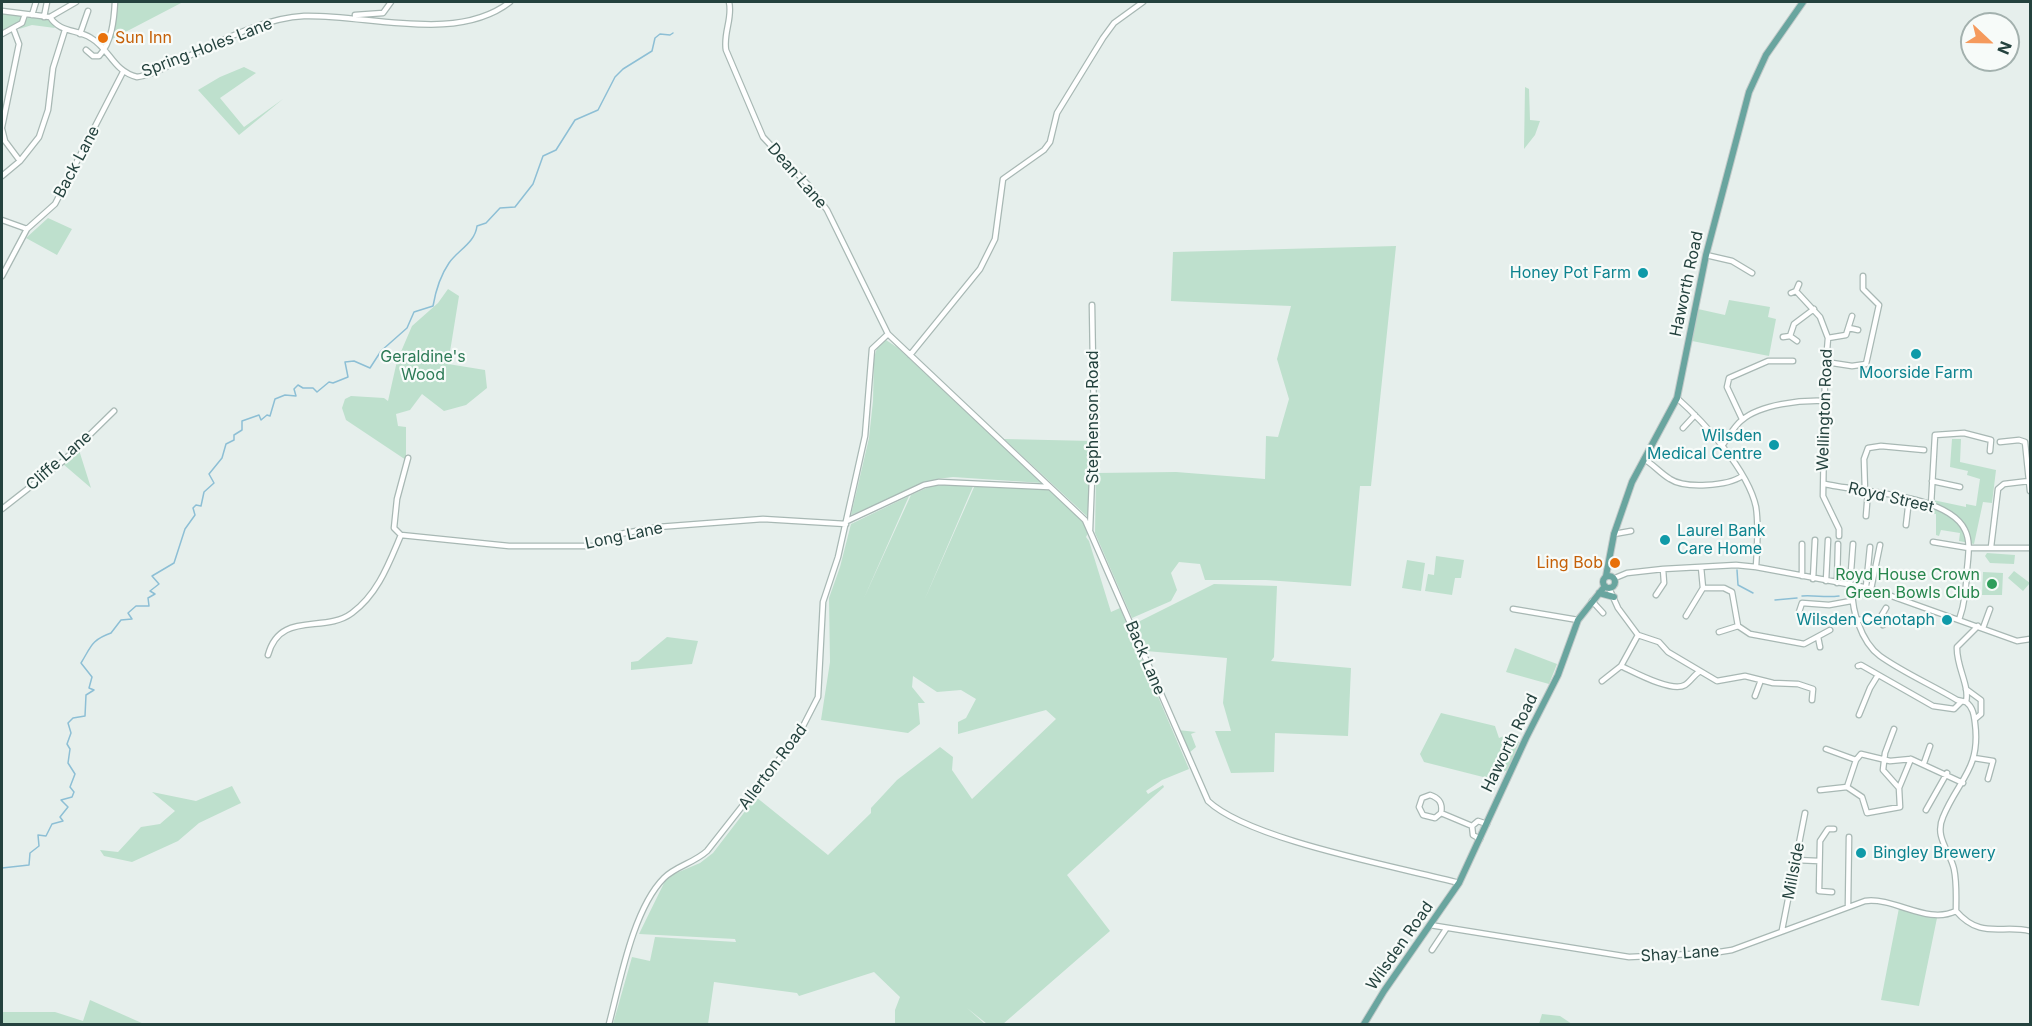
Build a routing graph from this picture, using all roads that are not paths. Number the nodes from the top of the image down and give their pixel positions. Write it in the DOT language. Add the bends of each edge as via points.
graph roads {
  1 [pos="36,2"];
  2 [pos="47,2"];
  3 [pos="76,2"];
  4 [pos="115,2"];
  5 [pos="391,2"];
  6 [pos="510,2"];
  7 [pos="729,2"];
  8 [pos="1143,2"];
  9 [pos="1803,2"];
  10 [pos="2,11"];
  11 [pos="88,11"];
  12 [pos="25,14"];
  13 [pos="32,15"];
  14 [pos="47,17"];
  15 [pos="354,17"];
  16 [pos="13,28"];
  17 [pos="65,30"];
  18 [pos="2,34"];
  19 [pos="80,34"];
  20 [pos="86,50"];
  21 [pos="104,50"];
  22 [pos="123,72"];
  23 [pos="2,124"];
  24 [pos="20,161"];
  25 [pos="2,176"];
  26 [pos="2,220"];
  27 [pos="27,229"];
  28 [pos="1706,255"];
  29 [pos="1752,273"];
  30 [pos="2,276"];
  31 [pos="1863,276"];
  32 [pos="1799,284"];
  33 [pos="1092,305"];
  34 [pos="1814,309"];
  35 [pos="1852,316"];
  36 [pos="1849,328"];
  37 [pos="1858,330"];
  38 [pos="888,334"];
  39 [pos="1790,336"];
  40 [pos="1783,337"];
  41 [pos="1828,338"];
  42 [pos="1797,341"];
  43 [pos="909,355"];
  44 [pos="1793,361"];
  45 [pos="1826,362"];
  46 [pos="1677,398"];
  47 [pos="1825,401"];
  48 [pos="114,411"];
  49 [pos="1695,415"];
  50 [pos="1742,419"];
  51 [pos="1683,428"];
  52 [pos="2000,442"];
  53 [pos="1722,446"];
  54 [pos="1924,450"];
  55 [pos="1990,451"];
  56 [pos="408,458"];
  57 [pos="1643,459"];
  58 [pos="1742,476"];
  59 [pos="1932,481"];
  60 [pos="2029,481"];
  61 [pos="1825,484"];
  62 [pos="1050,487"];
  63 [pos="1960,487"];
  64 [pos="1867,491"];
  65 [pos="2031,491"];
  66 [pos="1909,499"];
  67 [pos="1931,505"];
  68 [pos="2,510"];
  69 [pos="1866,516"];
  70 [pos="847,523"];
  71 [pos="1906,525"];
  72 [pos="1090,530"];
  73 [pos="1631,531"];
  74 [pos="1614,534"];
  75 [pos="401,536"];
  76 [pos="1839,536"];
  77 [pos="1815,540"];
  78 [pos="1828,540"];
  79 [pos="1933,542"];
  80 [pos="1802,544"];
  81 [pos="1838,544"];
  82 [pos="1853,544"];
  83 [pos="1880,545"];
  84 [pos="1870,546"];
  85 [pos="1991,547"];
  86 [pos="1969,548"];
  87 [pos="2031,548"];
  88 [pos="1869,562"];
  89 [pos="1876,562"];
  90 [pos="1701,567"];
  91 [pos="1756,567"];
  92 [pos="1663,569"];
  93 [pos="1606,576"];
  94 [pos="1802,576"];
  95 [pos="1615,578"];
  96 [pos="1813,579"];
  97 [pos="1826,581"];
  98 [pos="1837,583"];
  99 [pos="1852,585"];
  100 [pos="1607,587"];
  101 [pos="1703,588"];
  102 [pos="1869,588"];
  103 [pos="1599,593"];
  104 [pos="1656,594"];
  105 [pos="1614,597"];
  106 [pos="1592,601"];
  107 [pos="1851,601"];
  108 [pos="1886,608"];
  109 [pos="1513,609"];
  110 [pos="1990,609"];
  111 [pos="1799,612"];
  112 [pos="1604,613"];
  113 [pos="1686,616"];
  114 [pos="1880,618"];
  115 [pos="1578,620"];
  116 [pos="1857,620"];
  117 [pos="1959,620"];
  118 [pos="1883,625"];
  119 [pos="1738,626"];
  120 [pos="1980,627"];
  121 [pos="1830,630"];
  122 [pos="1719,632"];
  123 [pos="1638,635"];
  124 [pos="1818,637"];
  125 [pos="2031,639"];
  126 [pos="1820,648"];
  127 [pos="268,655"];
  128 [pos="1621,666"];
  129 [pos="1858,666"];
  130 [pos="1699,672"];
  131 [pos="1878,675"];
  132 [pos="1761,680"];
  133 [pos="1602,681"];
  134 [pos="1966,689"];
  135 [pos="1755,696"];
  136 [pos="1812,700"];
  137 [pos="1964,702"];
  138 [pos="1859,715"];
  139 [pos="1975,719"];
  140 [pos="1894,729"];
  141 [pos="1930,746"];
  142 [pos="1826,749"];
  143 [pos="1974,758"];
  144 [pos="1911,759"];
  145 [pos="1856,760"];
  146 [pos="1883,760"];
  147 [pos="1924,763"];
  148 [pos="1947,773"];
  149 [pos="1989,779"];
  150 [pos="1963,783"];
  151 [pos="1847,787"];
  152 [pos="1899,788"];
  153 [pos="1820,790"];
  154 [pos="1927,807"];
  155 [pos="1442,813"];
  156 [pos="1805,813"];
  157 [pos="1487,824"];
  158 [pos="1472,826"];
  159 [pos="1834,829"];
  160 [pos="1849,837"];
  161 [pos="1480,839"];
  162 [pos="1796,860"];
  163 [pos="1819,861"];
  164 [pos="1460,883"];
  165 [pos="1832,892"];
  166 [pos="1848,906"];
  167 [pos="1956,911"];
  168 [pos="1430,926"];
  169 [pos="1446,929"];
  170 [pos="1782,930"];
  171 [pos="2031,931"];
  172 [pos="1432,950"];
  173 [pos="609,1024"];
  174 [pos="1364,1024"];
  1 -- 13 [label="street"];
  2 -- 14 [label="street"];
  3 -- 14 [label="street"];
  4 -- 21 [label="street"];
  5 -- 15 [label="street" via="383,13"];
  6 -- 15 [label="street" via="486,16 419,25"];
  7 -- 38 [label="street, Dean Lane" via="726,50 756,123 763,137 827,210"];
  8 -- 43 [label="street" via="1114,23 1103,38 1057,113 1050,142 1044,150 1003,180 995,239 980,269"];
  9 -- 28 [label="main road, Haworth Road" via="1766,55 1749,92"];
  10 -- 12 [label="street"];
  11 -- 19 [label="street"];
  12 -- 13 [label="street"];
  12 -- 16 [label="street" via="22,23"];
  13 -- 14 [label="street"];
  14 -- 17 [label="street"];
  15 -- 22 [label="street, Spring Holes Lane" via="293,17 236,35 143,76"];
  16 -- 18 [label="street"];
  16 -- 23 [label="street" via="19,44"];
  17 -- 19 [label="street"];
  17 -- 24 [label="street" via="53,68 42,129 34,146"];
  19 -- 21 [label="street" via="91,37"];
  20 -- 21 [label="street" via="99,56"];
  21 -- 22 [label="street"];
  22 -- 27 [label="street, Back Lane" via="55,204"];
  23 -- 24 [label="street" via="4,141"];
  24 -- 25 [label="street"];
  26 -- 27 [label="street"];
  27 -- 30 [label="street, Back Lane"];
  28 -- 29 [label="street" via="1732,261"];
  28 -- 46 [label="main road, Haworth Road"];
  31 -- 45 [label="street" via="1864,291 1879,304 1866,364"];
  32 -- 34 [label="street, Wellington Road" via="1793,292"];
  33 -- 72 [label="street, Stephenson Road" via="1094,426"];
  34 -- 39 [label="street" via="1794,324"];
  34 -- 41 [label="street, Wellington Road" via="1826,326"];
  35 -- 36 [label="street"];
  36 -- 37 [label="street"];
  36 -- 41 [label="street" via="1845,337"];
  38 -- 43 [label="street, Back Lane"];
  38 -- 70 [label="street, Allerton Road" via="872,349 865,436"];
  39 -- 40 [label="street"];
  39 -- 42 [label="street"];
  41 -- 45 [label="street, Wellington Road"];
  43 -- 62 [label="street, Back Lane"];
  44 -- 50 [label="street" via="1768,361 1729,378 1727,387"];
  45 -- 47 [label="street, Wellington Road"];
  46 -- 49 [label="street"];
  46 -- 57 [label="main road, Haworth Road"];
  47 -- 50 [label="street" via="1783,403"];
  47 -- 61 [label="street, Wellington Road"];
  48 -- 68 [label="street, Cliffe Lane" via="62,462"];
  49 -- 51 [label="street"];
  49 -- 53 [label="street"];
  50 -- 53 [label="street"];
  52 -- 60 [label="street" via="2025,442"];
  53 -- 58 [label="street"];
  54 -- 64 [label="street" via="1869,448 1864,459"];
  55 -- 59 [label="street" via="1990,440 1964,433 1935,435"];
  56 -- 75 [label="street" via="394,528"];
  57 -- 58 [label="street" via="1677,482 1702,485 1733,482"];
  57 -- 74 [label="main road, Haworth Road"];
  58 -- 91 [label="street" via="1756,506"];
  59 -- 63 [label="street"];
  59 -- 67 [label="street"];
  60 -- 65 [label="street"];
  60 -- 85 [label="street" via="2004,484 1998,489"];
  61 -- 64 [label="street, Royd Street"];
  61 -- 76 [label="street, Wellington Road" via="1823,496"];
  62 -- 70 [label="street" via="939,482 924,485"];
  62 -- 72 [label="street, Back Lane" via="1085,520"];
  64 -- 66 [label="street, Royd Street"];
  64 -- 69 [label="street"];
  66 -- 67 [label="street, Royd Street"];
  66 -- 71 [label="street"];
  67 -- 86 [label="street, Royd Street" via="1959,520"];
  70 -- 75 [label="street, Long Lane" via="763,519 658,527 620,534 593,546 509,546"];
  70 -- 173 [label="street, Allerton Road" via="823,602 821,683 814,709 799,734 707,851 672,871 655,890 636,928"];
  72 -- 164 [label="street, Back Lane" via="1208,801 1229,816 1266,831"];
  73 -- 74 [label="street"];
  74 -- 93 [label="main road, Haworth Road"];
  75 -- 127 [label="street" via="381,581 352,613 277,634"];
  77 -- 96 [label="street"];
  78 -- 97 [label="street"];
  79 -- 86 [label="street"];
  80 -- 94 [label="street"];
  81 -- 98 [label="street"];
  82 -- 99 [label="street"];
  83 -- 89 [label="street"];
  84 -- 88 [label="street"];
  85 -- 86 [label="street"];
  85 -- 87 [label="street"];
  86 -- 117 [label="street, Royd Street" via="1965,606"];
  88 -- 89 [label="street"];
  88 -- 102 [label="street"];
  89 -- 102 [label="street"];
  90 -- 91 [label="street"];
  90 -- 92 [label="street"];
  90 -- 101 [label="street"];
  91 -- 94 [label="street"];
  92 -- 95 [label="street"];
  92 -- 104 [label="street" via="1664,583"];
  93 -- 95 [label="main road"];
  93 -- 100 [label="main road, Haworth Road" via="1603,581"];
  94 -- 96 [label="street"];
  95 -- 100 [label="main road, Haworth Road" via="1615,584"];
  96 -- 97 [label="street"];
  97 -- 98 [label="street"];
  98 -- 99 [label="street"];
  99 -- 102 [label="street"];
  99 -- 107 [label="street"];
  100 -- 103 [label="main road, Haworth Road"];
  100 -- 105 [label="street"];
  101 -- 113 [label="street"];
  101 -- 119 [label="street" via="1732,592"];
  102 -- 117 [label="street"];
  103 -- 105 [label="main road"];
  103 -- 106 [label="main road, Haworth Road"];
  105 -- 123 [label="street"];
  106 -- 112 [label="street"];
  106 -- 115 [label="main road, Haworth Road"];
  107 -- 111 [label="street" via="1829,605 1802,603"];
  107 -- 116 [label="street"];
  108 -- 114 [label="street"];
  109 -- 115 [label="street"];
  110 -- 120 [label="street"];
  114 -- 116 [label="street"];
  114 -- 118 [label="street"];
  115 -- 157 [label="main road, Haworth Road" via="1558,675"];
  116 -- 137 [label="street" via="1878,655"];
  117 -- 120 [label="street"];
  119 -- 122 [label="street"];
  119 -- 124 [label="street" via="1750,634 1804,644"];
  120 -- 125 [label="street" via="2017,641"];
  120 -- 134 [label="street" via="1957,647 1956,661"];
  121 -- 124 [label="street"];
  123 -- 128 [label="street"];
  123 -- 130 [label="street" via="1659,642"];
  124 -- 126 [label="street"];
  128 -- 130 [label="street" via="1644,678 1676,687"];
  128 -- 133 [label="street"];
  129 -- 131 [label="street"];
  130 -- 132 [label="street" via="1717,681 1745,676"];
  131 -- 137 [label="street" via="1934,706 1954,709"];
  131 -- 138 [label="street"];
  132 -- 135 [label="street"];
  132 -- 136 [label="street" via="1813,689"];
  134 -- 137 [label="street"];
  134 -- 139 [label="street" via="1981,700 1981,714"];
  137 -- 139 [label="street" via="1973,709"];
  139 -- 143 [label="street"];
  140 -- 146 [label="street"];
  141 -- 147 [label="street"];
  142 -- 145 [label="street"];
  143 -- 149 [label="street" via="1993,761"];
  143 -- 150 [label="street"];
  144 -- 146 [label="street"];
  144 -- 147 [label="street"];
  144 -- 152 [label="street"];
  145 -- 146 [label="street" via="1864,754"];
  145 -- 151 [label="street"];
  146 -- 152 [label="street" via="1883,770"];
  147 -- 148 [label="street"];
  148 -- 150 [label="street"];
  148 -- 154 [label="street"];
  150 -- 167 [label="street" via="1940,828 1954,868"];
  151 -- 152 [label="street" via="1862,797 1867,813 1900,807"];
  151 -- 153 [label="street"];
  155 -- 155 [label="street" via="1435,818 1424,815 1419,807 1422,798 1437,798"];
  155 -- 158 [label="street"];
  156 -- 162 [label="street, Millside"];
  157 -- 158 [label="street" via="1478,821"];
  157 -- 161 [label="main road, Haworth Road"];
  158 -- 161 [label="street" via="1473,835"];
  159 -- 163 [label="street" via="1828,829 1820,841"];
  160 -- 166 [label="street"];
  161 -- 164 [label="main road, Haworth Road"];
  162 -- 163 [label="street"];
  162 -- 170 [label="street, Millside"];
  163 -- 165 [label="street" via="1819,891"];
  164 -- 168 [label="main road, Wilsden Road"];
  166 -- 167 [label="street, Shay Lane" via="1878,899 1929,914 1945,916"];
  166 -- 170 [label="street, Shay Lane"];
  167 -- 171 [label="street" via="1990,931"];
  168 -- 169 [label="street, Shay Lane"];
  168 -- 174 [label="main road, Wilsden Road"];
  169 -- 170 [label="street, Shay Lane" via="1629,957 1732,951"];
  169 -- 172 [label="street"];
}
